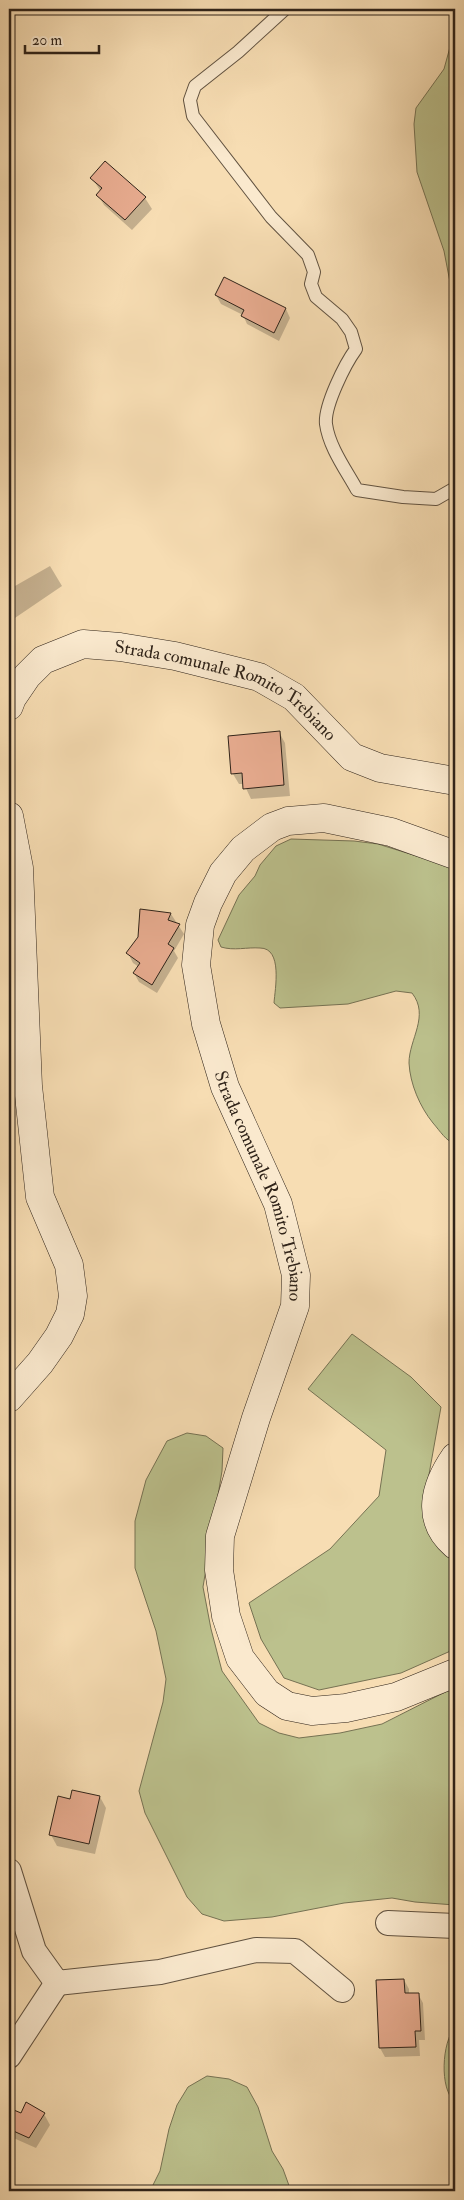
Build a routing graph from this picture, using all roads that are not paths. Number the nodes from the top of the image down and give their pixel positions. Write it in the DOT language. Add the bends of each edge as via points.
graph roads {
  1 [pos="285,9"];
  2 [pos="455,488"];
  3 [pos="9,706"];
  4 [pos="455,781"];
  5 [pos="9,816"];
  6 [pos="455,855"];
  7 [pos="9,1398"];
  8 [pos="455,1457"];
  9 [pos="455,1545"];
  10 [pos="455,1673"];
  11 [pos="9,1871"];
  12 [pos="388,1923"];
  13 [pos="455,1926"];
  14 [pos="57,1982"];
  15 [pos="342,1990"];
  16 [pos="9,2056"];
  1 -- 2 [label="lane" via="195,86 190,100 193,116 271,217 308,255 314,272 311,284 316,297 342,319 351,332 356,349 346,363 326,422 333,447 357,490 436,499"];
  3 -- 4 [label="street, Strada comunale Romito Trebiano" via="27,676 43,660 83,644 175,656 259,677 294,697 352,757 380,768"];
  5 -- 7 [label="street" via="18,868 28,1086 40,1197 69,1266 73,1296 70,1314 60,1336"];
  6 -- 10 [label="street, Strada comunale Romito Trebiano" via="391,832 324,818 288,820 272,827 243,849 223,873 200,924 196,964 206,1024 224,1087 278,1204 296,1275 295,1306 220,1536 219,1570 223,1598 240,1658 266,1693 287,1706 312,1712 396,1697"];
  8 -- 9 [label="street" via="437,1490 436,1512 443,1533"];
  11 -- 14 [label="street" via="34,1951"];
  12 -- 13 [label="street"];
  14 -- 15 [label="street" via="160,1972 256,1950 295,1950"];
  14 -- 16 [label="street"];
}
